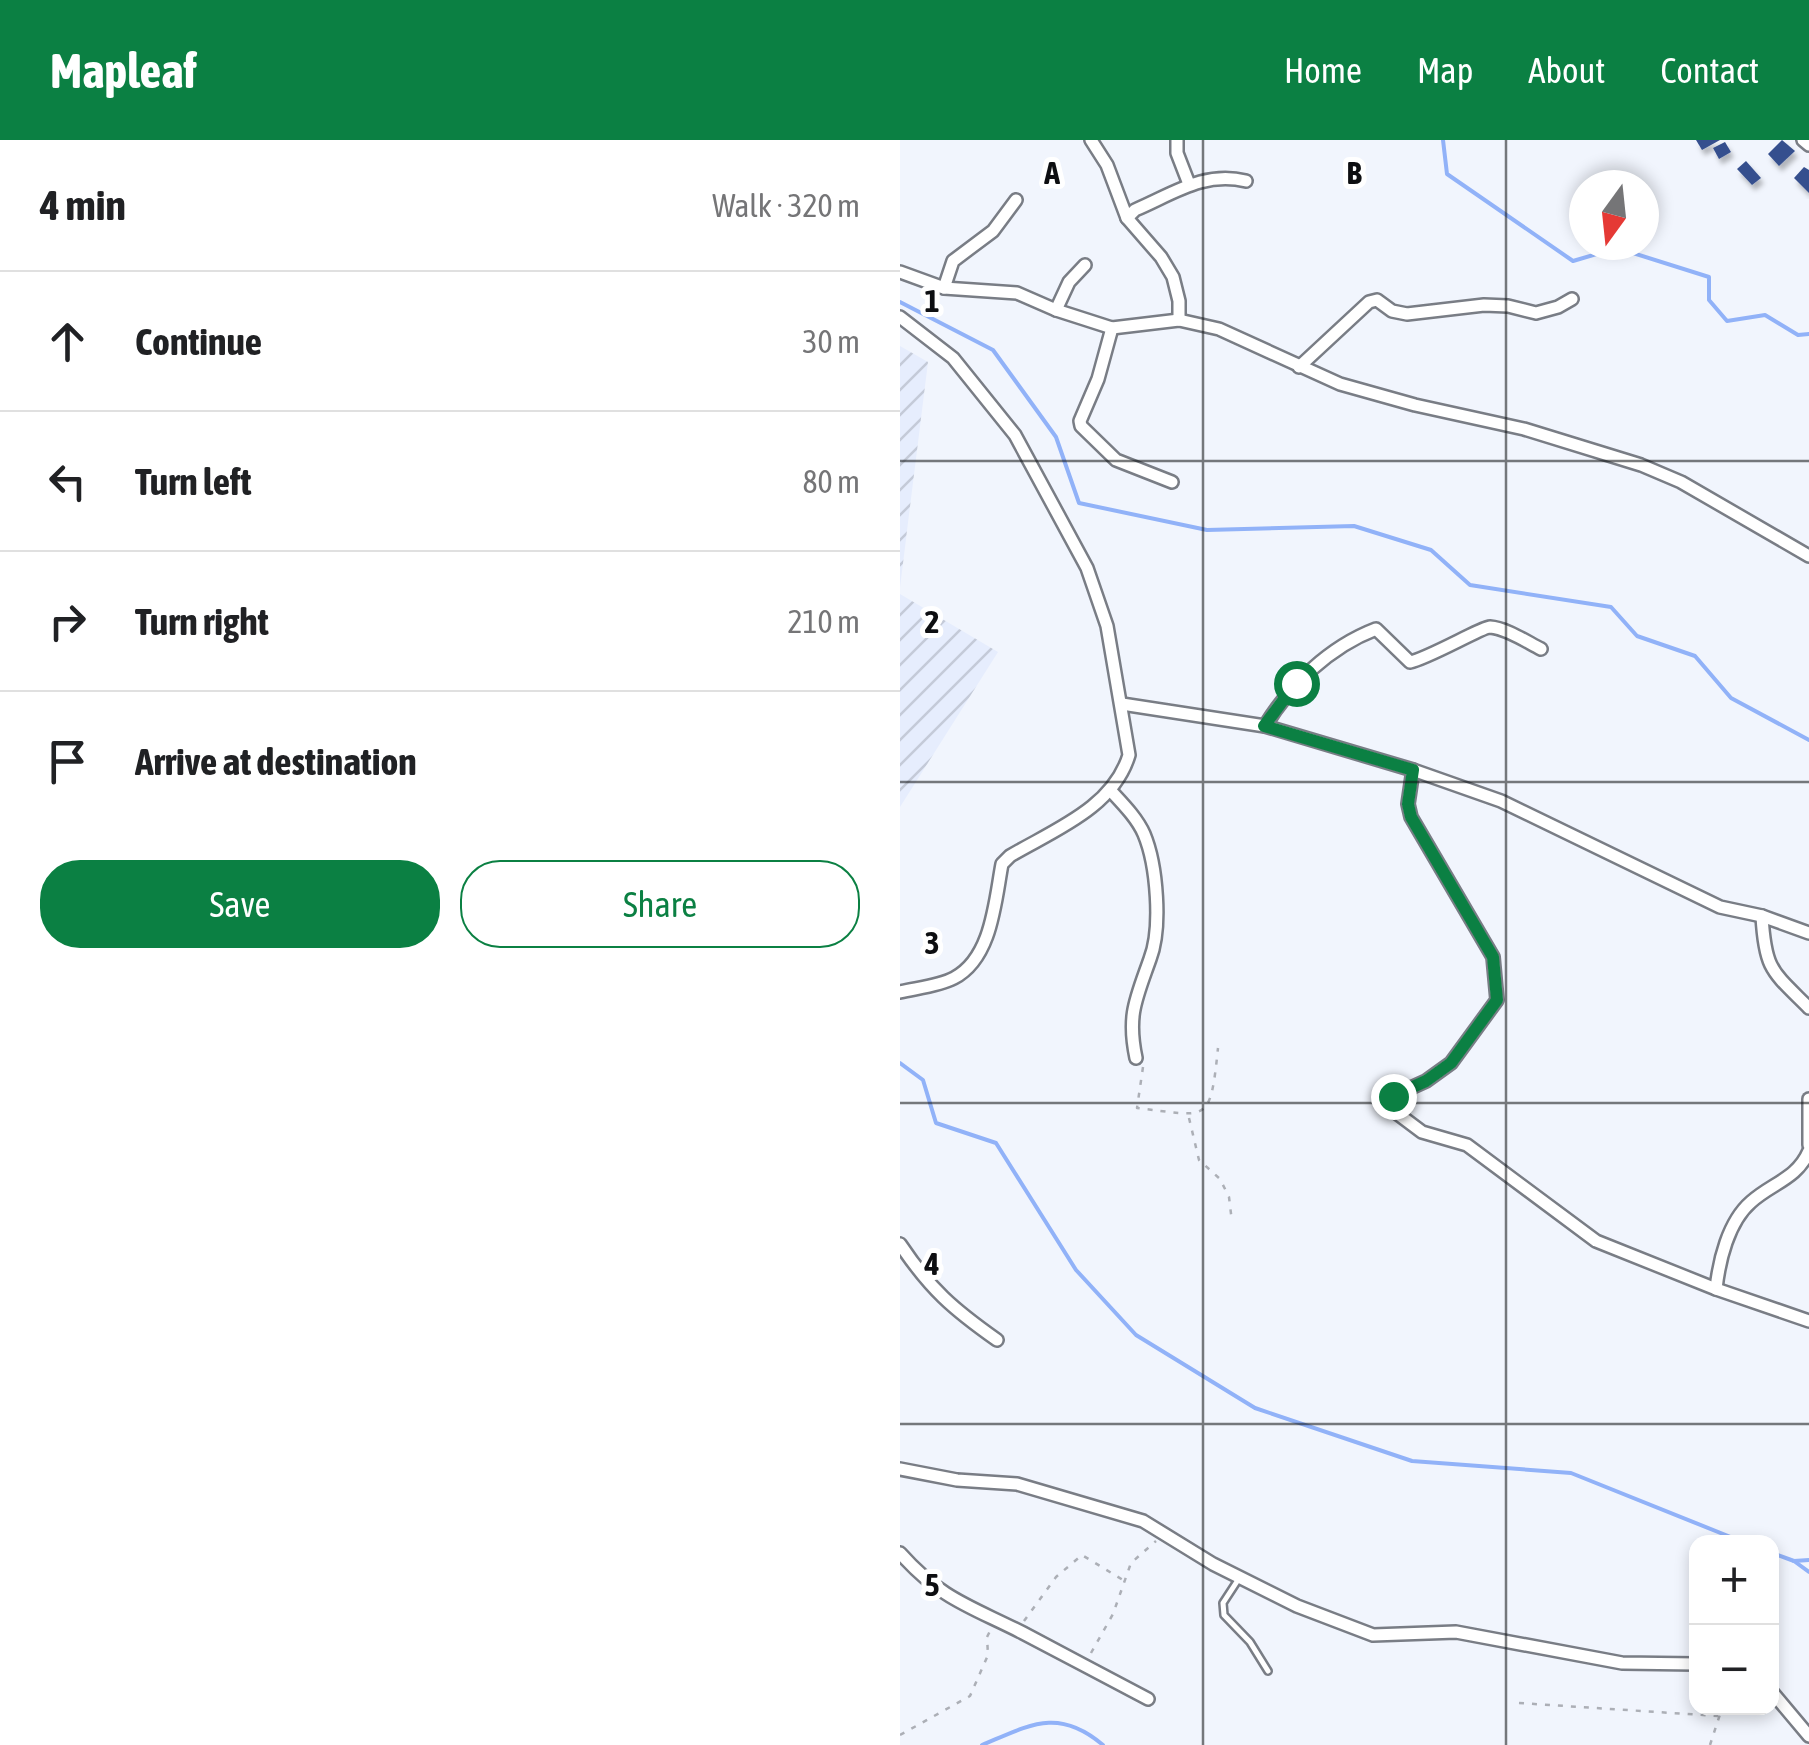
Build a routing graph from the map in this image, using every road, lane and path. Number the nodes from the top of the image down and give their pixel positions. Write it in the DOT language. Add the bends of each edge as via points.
graph roads {
  1 [pos="1091,140"];
  2 [pos="1178,140"];
  3 [pos="1802,140"];
  4 [pos="1809,145"];
  5 [pos="1246,182"];
  6 [pos="1189,184"];
  7 [pos="1016,200"];
  8 [pos="1127,218"];
  9 [pos="1085,265"];
  10 [pos="900,272"];
  11 [pos="944,288"];
  12 [pos="1572,299"];
  13 [pos="1056,310"];
  14 [pos="900,317"];
  15 [pos="1179,320"];
  16 [pos="1112,328"];
  17 [pos="1298,367"];
  18 [pos="1172,482"];
  19 [pos="1809,556"];
  20 [pos="1542,650"];
  21 [pos="1122,704"];
  22 [pos="1264,726"];
  23 [pos="1413,770"];
  24 [pos="1111,791"];
  25 [pos="1762,916"];
  26 [pos="1809,933"];
  27 [pos="900,992"];
  28 [pos="1809,1008"];
  29 [pos="1218,1048"];
  30 [pos="1136,1058"];
  31 [pos="1809,1099"];
  32 [pos="1189,1116"];
  33 [pos="1809,1148"];
  34 [pos="1232,1222"];
  35 [pos="900,1244"];
  36 [pos="1716,1289"];
  37 [pos="1809,1321"];
  38 [pos="996,1340"];
  39 [pos="900,1469"];
  40 [pos="1163,1532"];
  41 [pos="900,1553"];
  42 [pos="1240,1578"];
  43 [pos="1123,1580"];
  44 [pos="995,1620"];
  45 [pos="1018,1631"];
  46 [pos="1689,1664"];
  47 [pos="1084,1665"];
  48 [pos="1268,1671"];
  49 [pos="1148,1699"];
  50 [pos="1779,1700"];
  51 [pos="1518,1703"];
  52 [pos="1718,1716"];
  53 [pos="900,1735"];
  54 [pos="1809,1736"];
  55 [pos="1710,1745"];
  1 -- 8 [label="street"];
  2 -- 6 [label="street"];
  3 -- 4 [label="street"];
  5 -- 6 [label="street" via="1226,176"];
  6 -- 8 [label="street"];
  7 -- 11 [label="street" via="993,231 953,261"];
  8 -- 15 [label="street" via="1172,276"];
  9 -- 13 [label="street"];
  10 -- 11 [label="street"];
  11 -- 13 [label="street" via="1017,292"];
  12 -- 17 [label="street" via="1536,312 1484,305 1407,314 1378,300"];
  13 -- 16 [label="street"];
  14 -- 21 [label="street" via="953,358 1015,435 1088,568"];
  15 -- 16 [label="street"];
  15 -- 17 [label="street" via="1219,329"];
  16 -- 18 [label="street" via="1081,426 1116,460"];
  17 -- 19 [label="street" via="1375,395 1524,428 1642,465"];
  20 -- 22 [label="street" via="1485,626 1410,662 1376,629 1296,683"];
  21 -- 22 [label="street"];
  21 -- 24 [label="street" via="1129,755"];
  22 -- 23 [label="street"];
  23 -- 25 [label="street" via="1501,801 1720,908"];
  23 -- 36 [label="street" via="1411,817 1493,957 1497,1000 1451,1063 1393,1096 1390,1108 1422,1132 1467,1146 1596,1241"];
  24 -- 27 [label="street" via="1002,864 989,935 956,978"];
  24 -- 30 [label="street" via="1144,834 1154,870 1156,931 1130,1029"];
  25 -- 26 [label="street"];
  25 -- 28 [label="street" via="1766,960"];
  29 -- 32 [label="path" via="1214,1093 1202,1111"];
  30 -- 32 [label="path" via="1144,1068 1137,1108"];
  31 -- 33 [label="street"];
  32 -- 34 [label="path" via="1199,1160 1220,1178"];
  33 -- 36 [label="street" via="1792,1176 1741,1214 1719,1260"];
  35 -- 38 [label="street" via="945,1302"];
  36 -- 37 [label="street"];
  39 -- 40 [label="street" via="1017,1484 1132,1516"];
  40 -- 42 [label="street"];
  40 -- 43 [label="path"];
  41 -- 44 [label="street" via="958,1604"];
  42 -- 46 [label="street" via="1373,1636 1456,1632 1622,1663"];
  42 -- 48 [label="lane" via="1223,1603 1224,1615"];
  43 -- 45 [label="path" via="1082,1555 1056,1578"];
  43 -- 47 [label="path"];
  44 -- 45 [label="street"];
  44 -- 53 [label="path" via="970,1696"];
  45 -- 47 [label="street"];
  47 -- 49 [label="street"];
  50 -- 54 [label="street"];
  51 -- 52 [label="path"];
  52 -- 55 [label="path"];
}
